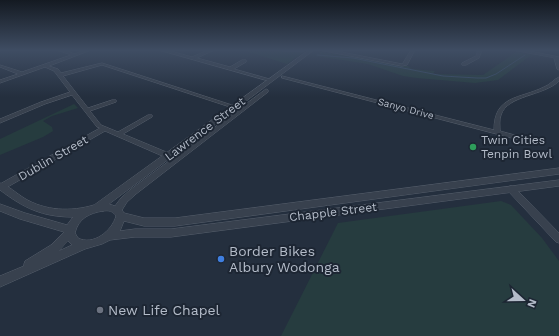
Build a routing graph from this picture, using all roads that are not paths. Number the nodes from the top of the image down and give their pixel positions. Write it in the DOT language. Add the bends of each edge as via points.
graph roads {
  1 [pos="0,66"];
  2 [pos="46,66"];
  3 [pos="93,66"];
  4 [pos="110,66"];
  5 [pos="217,66"];
  6 [pos="236,66"];
  7 [pos="293,66"];
  8 [pos="296,66"];
  9 [pos="230,69"];
  10 [pos="22,74"];
  11 [pos="60,75"];
  12 [pos="278,78"];
  13 [pos="559,78"];
  14 [pos="0,82"];
  15 [pos="73,93"];
  16 [pos="114,101"];
  17 [pos="235,107"];
  18 [pos="86,110"];
  19 [pos="150,116"];
  20 [pos="0,121"];
  21 [pos="104,128"];
  22 [pos="497,132"];
  23 [pos="119,134"];
  24 [pos="527,140"];
  25 [pos="169,156"];
  26 [pos="178,159"];
  27 [pos="559,171"];
  28 [pos="500,179"];
  29 [pos="559,183"];
  30 [pos="1,187"];
  31 [pos="512,189"];
  32 [pos="0,207"];
  33 [pos="97,208"];
  34 [pos="86,212"];
  35 [pos="119,213"];
  36 [pos="70,232"];
  37 [pos="107,236"];
  38 [pos="559,239"];
  39 [pos="85,244"];
  40 [pos="1,282"];
  1 -- 10 [label="street"];
  2 -- 10 [label="street"];
  2 -- 11 [label="street" via="56,70"];
  3 -- 11 [label="street"];
  4 -- 17 [label="street"];
  5 -- 9 [label="street, Sanyo Drive"];
  6 -- 9 [label="street"];
  7 -- 12 [label="street, Lawrence Street"];
  8 -- 12 [label="street, Lawrence Street"];
  9 -- 12 [label="street, Sanyo Drive"];
  10 -- 14 [label="street"];
  11 -- 15 [label="street"];
  12 -- 17 [label="street, Lawrence Street"];
  12 -- 22 [label="street, Sanyo Drive"];
  12 -- 26 [label="street, Lawrence Street"];
  13 -- 22 [label="street" via="551,86 503,106 499,113"];
  15 -- 18 [label="street"];
  15 -- 20 [label="street"];
  16 -- 18 [label="street"];
  17 -- 25 [label="street, Lawrence Street"];
  18 -- 21 [label="street" via="99,126"];
  19 -- 23 [label="street"];
  21 -- 23 [label="street"];
  21 -- 30 [label="street, Dublin Street"];
  22 -- 24 [label="street, Sanyo Drive"];
  23 -- 25 [label="street"];
  25 -- 26 [label="street"];
  25 -- 33 [label="street, Lawrence Street"];
  26 -- 35 [label="street, Lawrence Street" via="128,196"];
  27 -- 28 [label="street, Chapple Street"];
  28 -- 31 [label="street"];
  28 -- 35 [label="street, Chapple Street" via="175,222 144,222"];
  29 -- 31 [label="street, Chapple Street"];
  30 -- 34 [label="street" via="42,210 61,213"];
  31 -- 37 [label="street, Chapple Street" via="171,233"];
  31 -- 38 [label="street"];
  32 -- 36 [label="street"];
  33 -- 34 [label="street"];
  33 -- 35 [label="street" via="109,207"];
  34 -- 36 [label="street" via="76,220"];
  35 -- 37 [label="street" via="118,225"];
  36 -- 39 [label="street" via="73,240"];
  36 -- 40 [label="street" via="55,248"];
  37 -- 39 [label="street"];
  39 -- 40 [label="street"];
}
